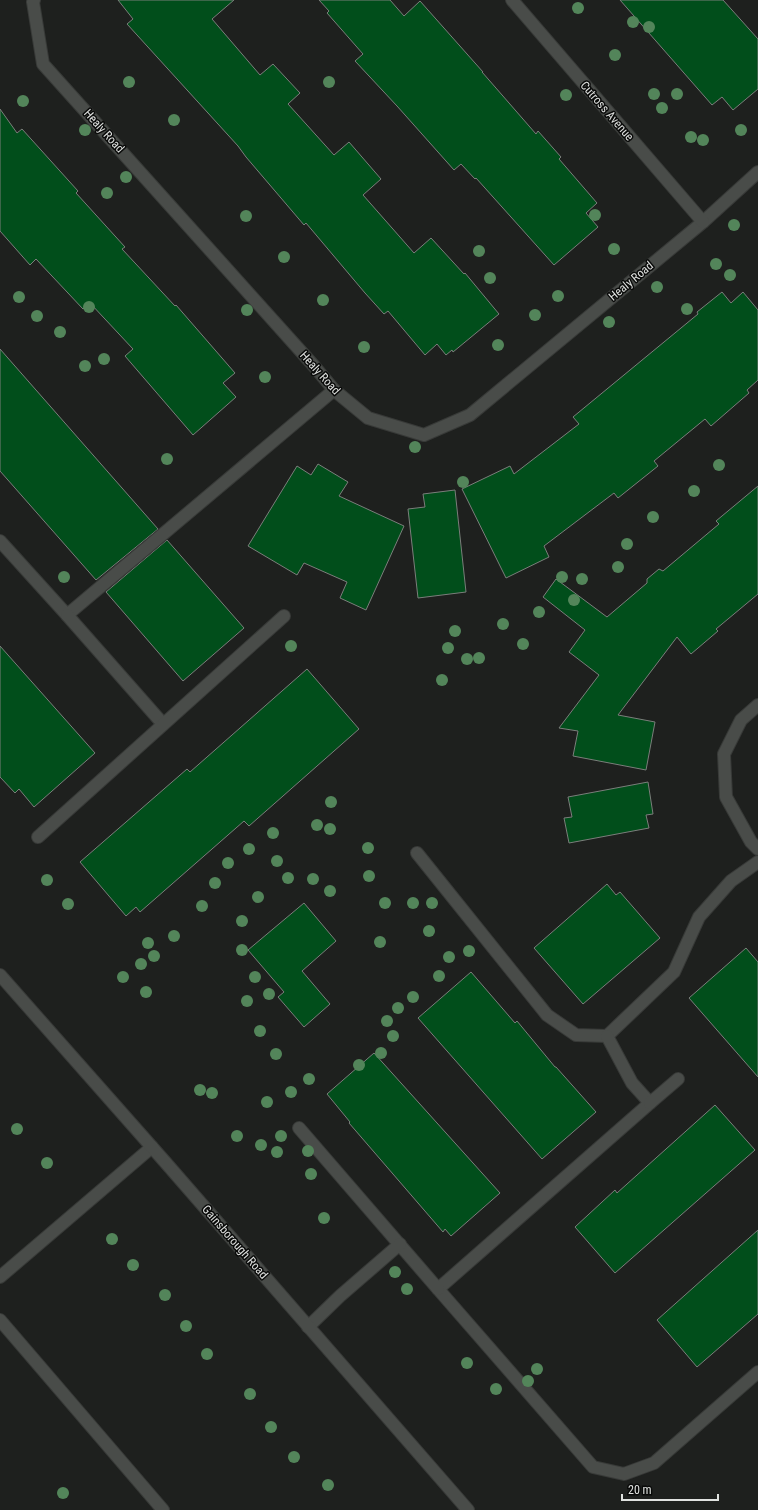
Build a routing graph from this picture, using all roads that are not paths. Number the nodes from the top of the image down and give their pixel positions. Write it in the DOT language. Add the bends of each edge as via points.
graph roads {
  1 [pos="34,0"];
  2 [pos="512,0"];
  3 [pos="758,172"];
  4 [pos="703,222"];
  5 [pos="334,390"];
  6 [pos="0,541"];
  7 [pos="67,615"];
  8 [pos="284,616"];
  9 [pos="758,705"];
  10 [pos="163,724"];
  11 [pos="38,837"];
  12 [pos="758,849"];
  13 [pos="417,853"];
  14 [pos="758,862"];
  15 [pos="0,975"];
  16 [pos="607,1036"];
  17 [pos="678,1078"];
  18 [pos="650,1103"];
  19 [pos="299,1128"];
  20 [pos="152,1147"];
  21 [pos="400,1244"];
  22 [pos="0,1277"];
  23 [pos="438,1289"];
  24 [pos="0,1320"];
  25 [pos="308,1327"];
  26 [pos="758,1372"];
  27 [pos="163,1510"];
  28 [pos="468,1510"];
  1 -- 5 [label="street, Healy Road" via="43,64"];
  2 -- 4 [label="street, Cutross Avenue"];
  3 -- 4 [label="street, Healy Road"];
  4 -- 5 [label="street, Healy Road" via="470,415 424,435 368,418"];
  5 -- 7 [label="street"];
  6 -- 7 [label="street"];
  7 -- 10 [label="street"];
  8 -- 10 [label="street"];
  9 -- 12 [label="street" via="741,720 724,754 726,797"];
  10 -- 11 [label="street"];
  13 -- 16 [label="street" via="547,1015 576,1035"];
  14 -- 16 [label="street" via="731,881 699,917 674,972"];
  15 -- 20 [label="street, Gainsborough Road"];
  16 -- 18 [label="street" via="632,1083"];
  17 -- 18 [label="street"];
  18 -- 23 [label="street"];
  19 -- 21 [label="street"];
  20 -- 22 [label="street"];
  20 -- 25 [label="street, Gainsborough Road"];
  21 -- 23 [label="street"];
  21 -- 25 [label="street"];
  23 -- 26 [label="street" via="593,1467 624,1474 654,1463"];
  24 -- 27 [label="street"];
  25 -- 28 [label="street, Gainsborough Road"];
}
